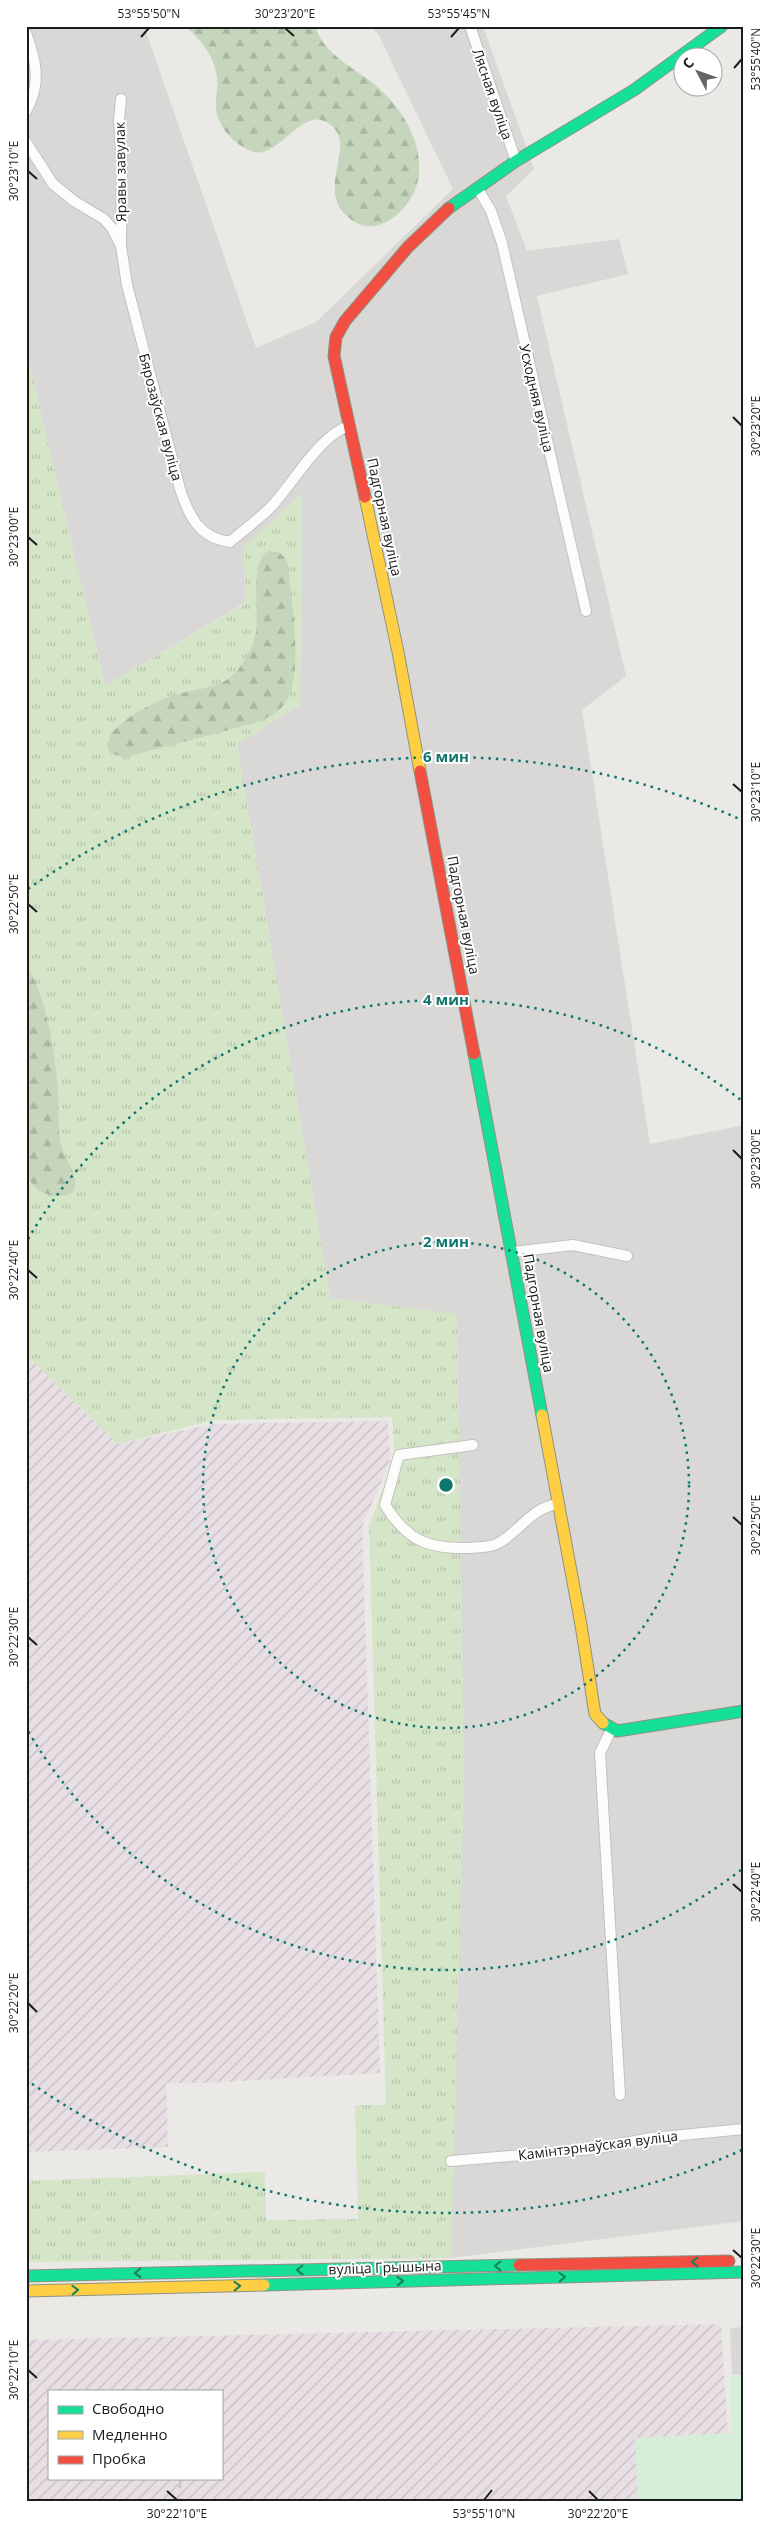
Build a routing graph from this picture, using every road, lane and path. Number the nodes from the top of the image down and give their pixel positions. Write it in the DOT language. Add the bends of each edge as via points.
graph roads {
  1 [pos="470,26"];
  2 [pos="722,26"];
  3 [pos="26,33"];
  4 [pos="121,99"];
  5 [pos="26,111"];
  6 [pos="26,142"];
  7 [pos="516,162"];
  8 [pos="478,189"];
  9 [pos="121,246"];
  10 [pos="349,426"];
  11 [pos="586,611"];
  12 [pos="513,1252"];
  13 [pos="627,1256"];
  14 [pos="473,1445"];
  15 [pos="558,1504"];
  16 [pos="744,1711"];
  17 [pos="610,1730"];
  18 [pos="620,2095"];
  19 [pos="744,2129"];
  20 [pos="452,2161"];
  21 [pos="744,2261"];
  22 [pos="744,2272"];
  23 [pos="26,2276"];
  24 [pos="26,2291"];
  1 -- 7 [label="street, Лясная вуліца"];
  2 -- 7 [label="street, Падгорная вуліца" via="634,90"];
  3 -- 5 [label="street" via="37,70 34,92"];
  4 -- 9 [label="street, Яравы завулак"];
  6 -- 9 [label="street, Бярозаўская вуліца" via="53,184 104,219"];
  7 -- 8 [label="street, Падгорная вуліца"];
  8 -- 10 [label="street, Падгорная вуліца" via="431,224 408,247 337,332 334,356"];
  8 -- 11 [label="street, Усходняя вуліца" via="491,210 502,243"];
  9 -- 10 [label="street, Бярозаўская вуліца" via="127,285 180,489 191,518 208,536 230,542 269,509 327,440 341,428"];
  10 -- 12 [label="street, Падгорная вуліца" via="398,652"];
  12 -- 13 [label="street" via="573,1244"];
  12 -- 15 [label="street, Падгорная вуліца"];
  14 -- 15 [label="street" via="399,1455 385,1506 398,1526 431,1545 485,1548 500,1542 544,1506"];
  15 -- 17 [label="street, Падгорная вуліца" via="593,1705 600,1721"];
  16 -- 17 [label="street"];
  17 -- 18 [label="street" via="600,1753"];
  19 -- 20 [label="street, Камінтэрнаўская вуліца" via="650,2138 593,2149"];
  21 -- 23 [label="street, вуліца Грышына, one-way"];
  24 -- 22 [label="street, вуліца Грышына, one-way"];
}
